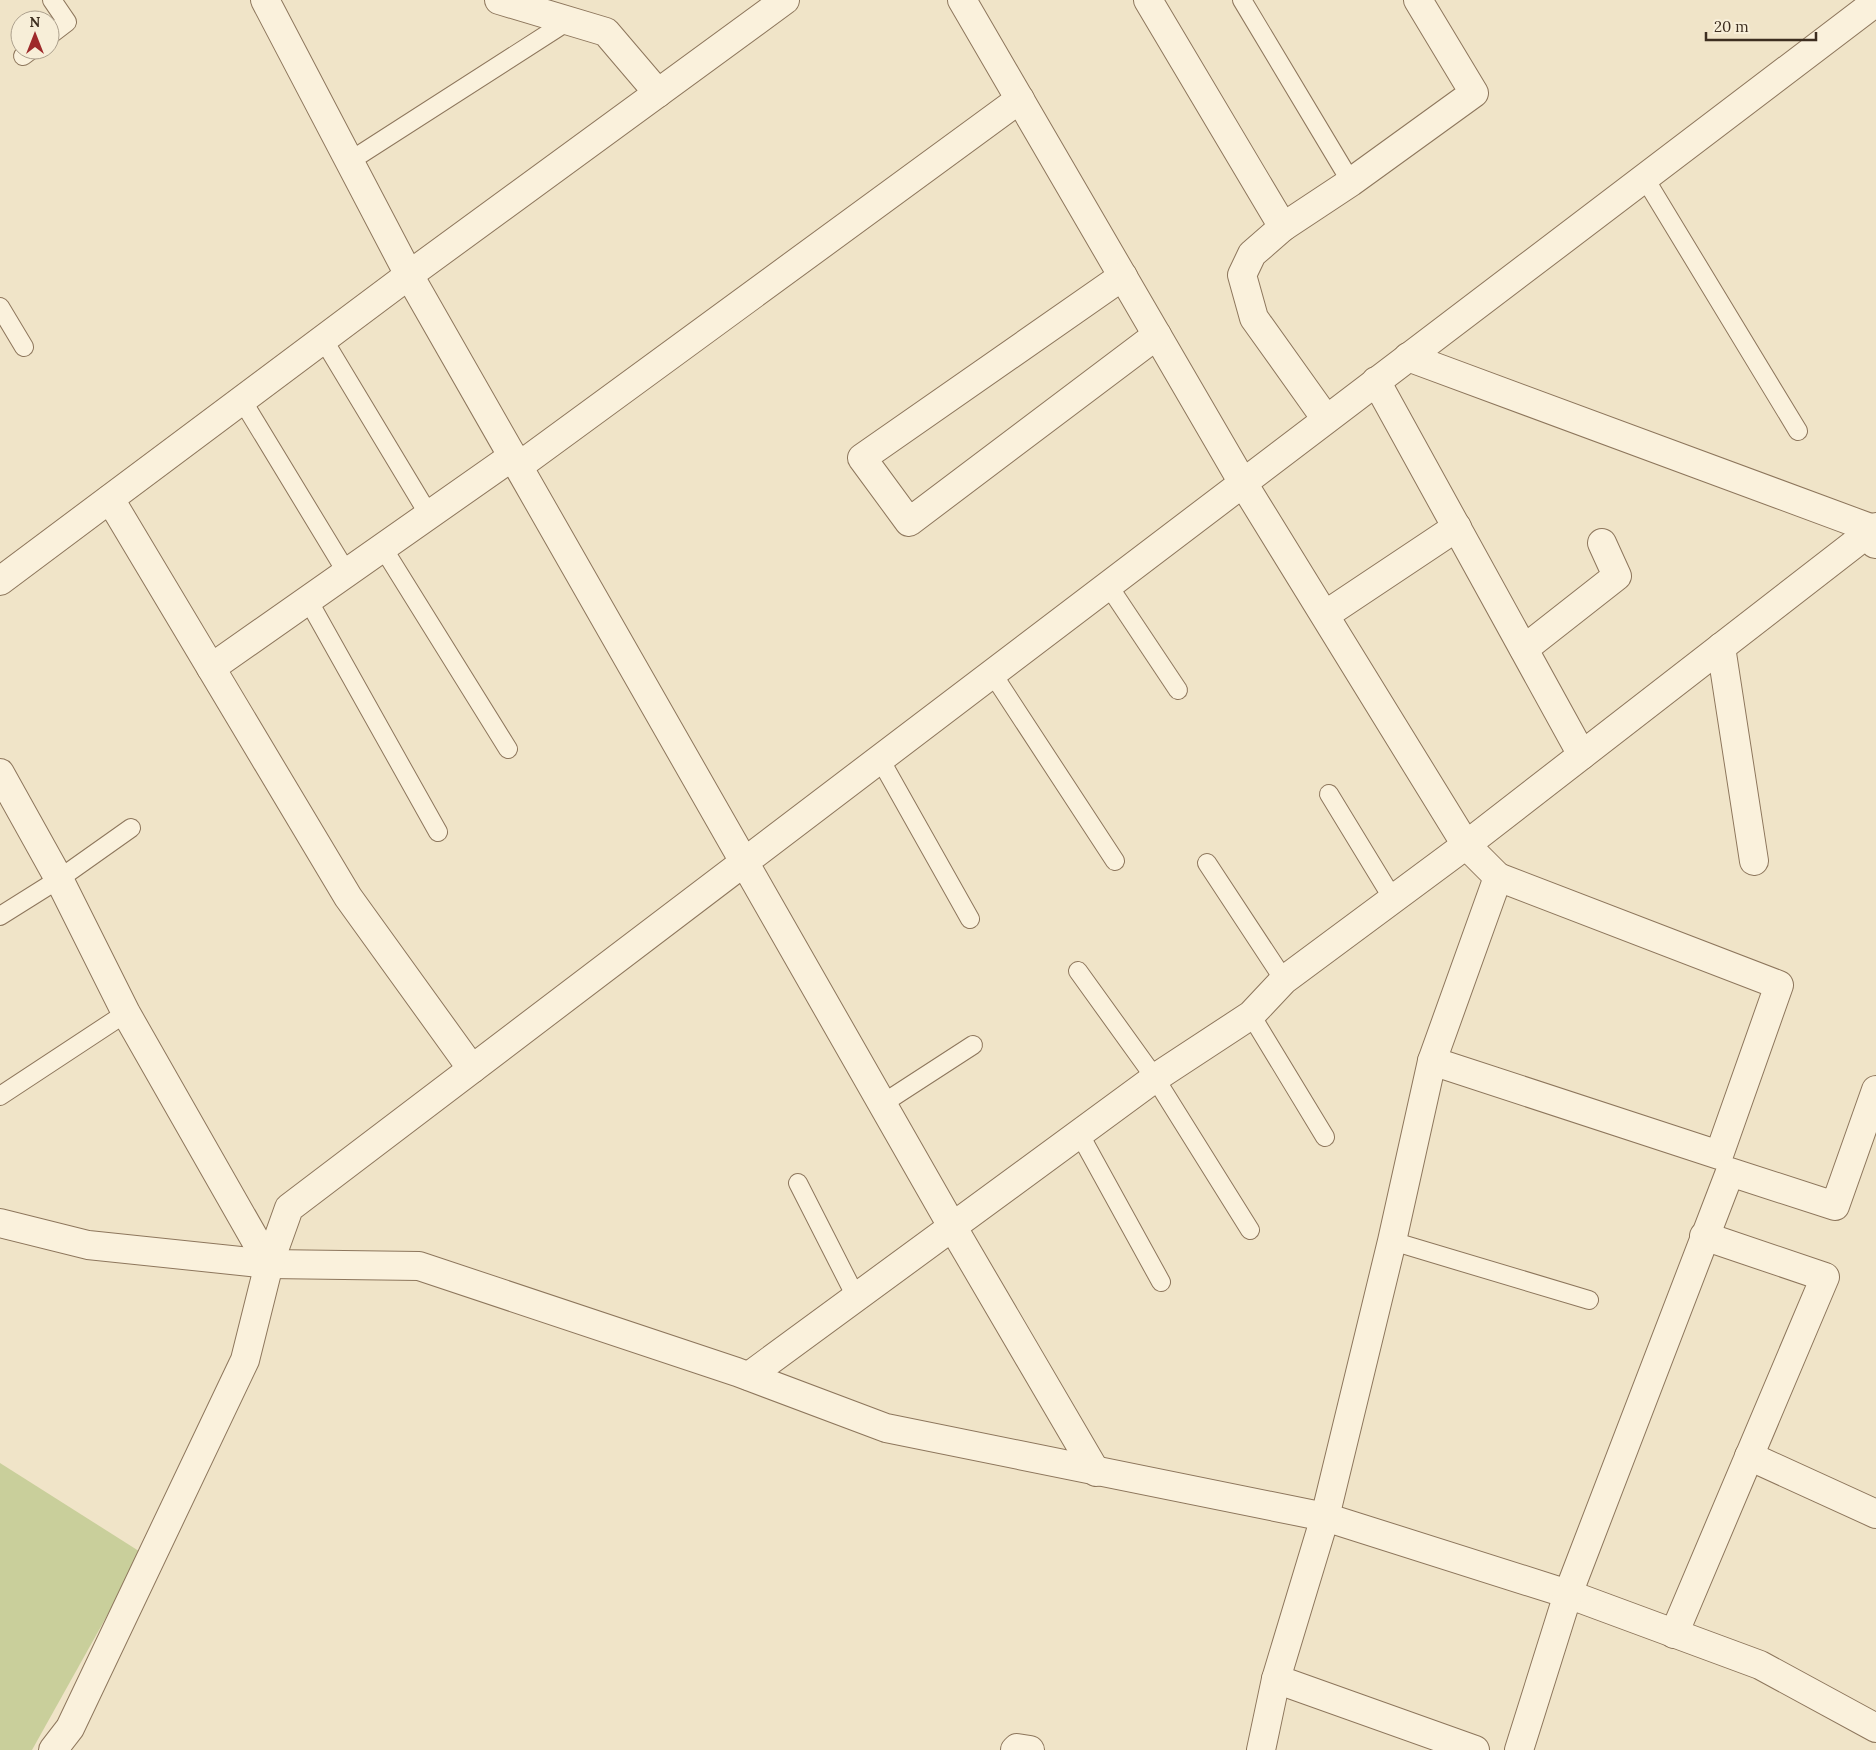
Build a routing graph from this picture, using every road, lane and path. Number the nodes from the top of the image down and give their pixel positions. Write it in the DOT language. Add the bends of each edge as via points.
graph roads {
  1 [pos="265,0"];
  2 [pos="499,0"];
  3 [pos="785,0"];
  4 [pos="962,0"];
  5 [pos="1148,0"];
  6 [pos="1242,0"];
  7 [pos="1418,0"];
  8 [pos="1876,1"];
  9 [pos="60,12"];
  10 [pos="568,21"];
  11 [pos="60,28"];
  12 [pos="658,93"];
  13 [pos="1020,99"];
  14 [pos="350,161"];
  15 [pos="1644,178"];
  16 [pos="1351,182"];
  17 [pos="1283,227"];
  18 [pos="409,275"];
  19 [pos="1122,276"];
  20 [pos="0,307"];
  21 [pos="1157,335"];
  22 [pos="323,338"];
  23 [pos="24,347"];
  24 [pos="1408,357"];
  25 [pos="1376,381"];
  26 [pos="242,400"];
  27 [pos="1326,419"];
  28 [pos="1798,431"];
  29 [pos="516,461"];
  30 [pos="1243,483"];
  31 [pos="110,499"];
  32 [pos="429,515"];
  33 [pos="1457,527"];
  34 [pos="1875,535"];
  35 [pos="1602,543"];
  36 [pos="383,548"];
  37 [pos="347,572"];
  38 [pos="0,581"];
  39 [pos="1108,585"];
  40 [pos="308,600"];
  41 [pos="1324,615"];
  42 [pos="1721,647"];
  43 [pos="1524,649"];
  44 [pos="211,668"];
  45 [pos="992,674"];
  46 [pos="1178,690"];
  47 [pos="508,749"];
  48 [pos="1582,755"];
  49 [pos="880,758"];
  50 [pos="0,773"];
  51 [pos="1330,794"];
  52 [pos="131,828"];
  53 [pos="438,832"];
  54 [pos="1466,846"];
  55 [pos="745,861"];
  56 [pos="1115,861"];
  57 [pos="1754,861"];
  58 [pos="1207,863"];
  59 [pos="1498,877"];
  60 [pos="59,880"];
  61 [pos="1393,899"];
  62 [pos="0,916"];
  63 [pos="970,919"];
  64 [pos="1078,971"];
  65 [pos="1284,980"];
  66 [pos="126,1013"];
  67 [pos="1251,1015"];
  68 [pos="973,1045"];
  69 [pos="1432,1061"];
  70 [pos="472,1068"];
  71 [pos="1155,1078"];
  72 [pos="1876,1090"];
  73 [pos="0,1096"];
  74 [pos="882,1104"];
  75 [pos="1079,1133"];
  76 [pos="1324,1137"];
  77 [pos="798,1183"];
  78 [pos="0,1223"];
  79 [pos="952,1226"];
  80 [pos="1250,1230"];
  81 [pos="1704,1236"];
  82 [pos="1392,1240"];
  83 [pos="269,1264"];
  84 [pos="1161,1282"];
  85 [pos="856,1297"];
  86 [pos="1589,1300"];
  87 [pos="749,1376"];
  88 [pos="1749,1456"];
  89 [pos="1096,1472"];
  90 [pos="1876,1514"];
  91 [pos="1325,1517"];
  92 [pos="1568,1594"];
  93 [pos="1674,1634"];
  94 [pos="1276,1679"];
  95 [pos="1876,1728"];
  96 [pos="52,1750"];
  97 [pos="1016,1750"];
  98 [pos="1030,1750"];
  99 [pos="1260,1750"];
  100 [pos="1475,1750"];
  101 [pos="1518,1750"];
  1 -- 14 [label="street"];
  2 -- 10 [label="street"];
  3 -- 12 [label="street"];
  4 -- 13 [label="street"];
  5 -- 17 [label="street"];
  6 -- 16 [label="lane"];
  7 -- 16 [label="street" via="1474,93"];
  8 -- 15 [label="street"];
  9 -- 11 [label="lane" via="67,22"];
  10 -- 12 [label="street" via="606,32"];
  10 -- 14 [label="lane"];
  12 -- 18 [label="street"];
  13 -- 19 [label="street"];
  13 -- 29 [label="street"];
  14 -- 18 [label="street"];
  15 -- 24 [label="street"];
  15 -- 28 [label="lane"];
  16 -- 17 [label="street"];
  17 -- 27 [label="street" via="1252,254 1242,275 1254,318"];
  18 -- 22 [label="street"];
  18 -- 29 [label="street"];
  19 -- 21 [label="street"];
  19 -- 21 [label="street" via="862,458 909,522"];
  20 -- 23 [label="lane"];
  21 -- 30 [label="street"];
  22 -- 26 [label="street"];
  22 -- 32 [label="lane"];
  24 -- 25 [label="street"];
  24 -- 34 [label="street"];
  25 -- 27 [label="street"];
  25 -- 33 [label="street"];
  26 -- 31 [label="street"];
  26 -- 37 [label="lane"];
  27 -- 30 [label="street"];
  29 -- 32 [label="street"];
  29 -- 55 [label="street"];
  30 -- 39 [label="street"];
  30 -- 41 [label="street"];
  31 -- 38 [label="street"];
  31 -- 44 [label="street"];
  32 -- 36 [label="street"];
  33 -- 41 [label="street"];
  33 -- 43 [label="street"];
  34 -- 42 [label="street"];
  35 -- 43 [label="street" via="1617,576"];
  36 -- 37 [label="street"];
  36 -- 47 [label="lane"];
  37 -- 40 [label="street"];
  39 -- 45 [label="street"];
  39 -- 46 [label="lane"];
  40 -- 44 [label="street"];
  40 -- 53 [label="lane"];
  41 -- 54 [label="street"];
  42 -- 48 [label="street"];
  42 -- 57 [label="street"];
  43 -- 48 [label="street"];
  44 -- 70 [label="street" via="348,897"];
  45 -- 49 [label="street"];
  45 -- 56 [label="lane"];
  48 -- 54 [label="street"];
  49 -- 55 [label="street"];
  49 -- 63 [label="lane"];
  50 -- 60 [label="street"];
  51 -- 61 [label="lane"];
  52 -- 60 [label="lane"];
  54 -- 59 [label="street"];
  54 -- 61 [label="street"];
  55 -- 70 [label="street"];
  55 -- 74 [label="street"];
  58 -- 65 [label="lane"];
  59 -- 69 [label="street"];
  59 -- 69 [label="street" via="1779,985 1719,1155"];
  60 -- 62 [label="lane"];
  60 -- 66 [label="street"];
  61 -- 65 [label="street"];
  64 -- 71 [label="lane"];
  65 -- 67 [label="street"];
  66 -- 73 [label="lane"];
  66 -- 83 [label="street"];
  67 -- 71 [label="street"];
  67 -- 76 [label="lane"];
  68 -- 74 [label="lane"];
  69 -- 82 [label="street"];
  70 -- 83 [label="street" via="289,1208"];
  71 -- 75 [label="street"];
  71 -- 80 [label="lane"];
  72 -- 81 [label="street" via="1834,1206 1730,1172"];
  74 -- 79 [label="street"];
  75 -- 79 [label="street"];
  75 -- 84 [label="lane"];
  77 -- 85 [label="lane"];
  78 -- 83 [label="street" via="88,1245"];
  79 -- 85 [label="street"];
  79 -- 89 [label="street"];
  81 -- 88 [label="street" via="1825,1277"];
  81 -- 92 [label="street"];
  82 -- 86 [label="lane"];
  82 -- 91 [label="street"];
  83 -- 87 [label="street" via="419,1266"];
  83 -- 96 [label="street" via="245,1360 70,1728"];
  85 -- 87 [label="street"];
  87 -- 89 [label="street" via="886,1428"];
  88 -- 90 [label="street"];
  88 -- 93 [label="street"];
  89 -- 91 [label="street"];
  91 -- 92 [label="street"];
  91 -- 94 [label="street"];
  92 -- 93 [label="street"];
  92 -- 101 [label="street"];
  93 -- 95 [label="street" via="1760,1665"];
  94 -- 99 [label="street"];
  94 -- 100 [label="street"];
  97 -- 98 [label="street"];
}
